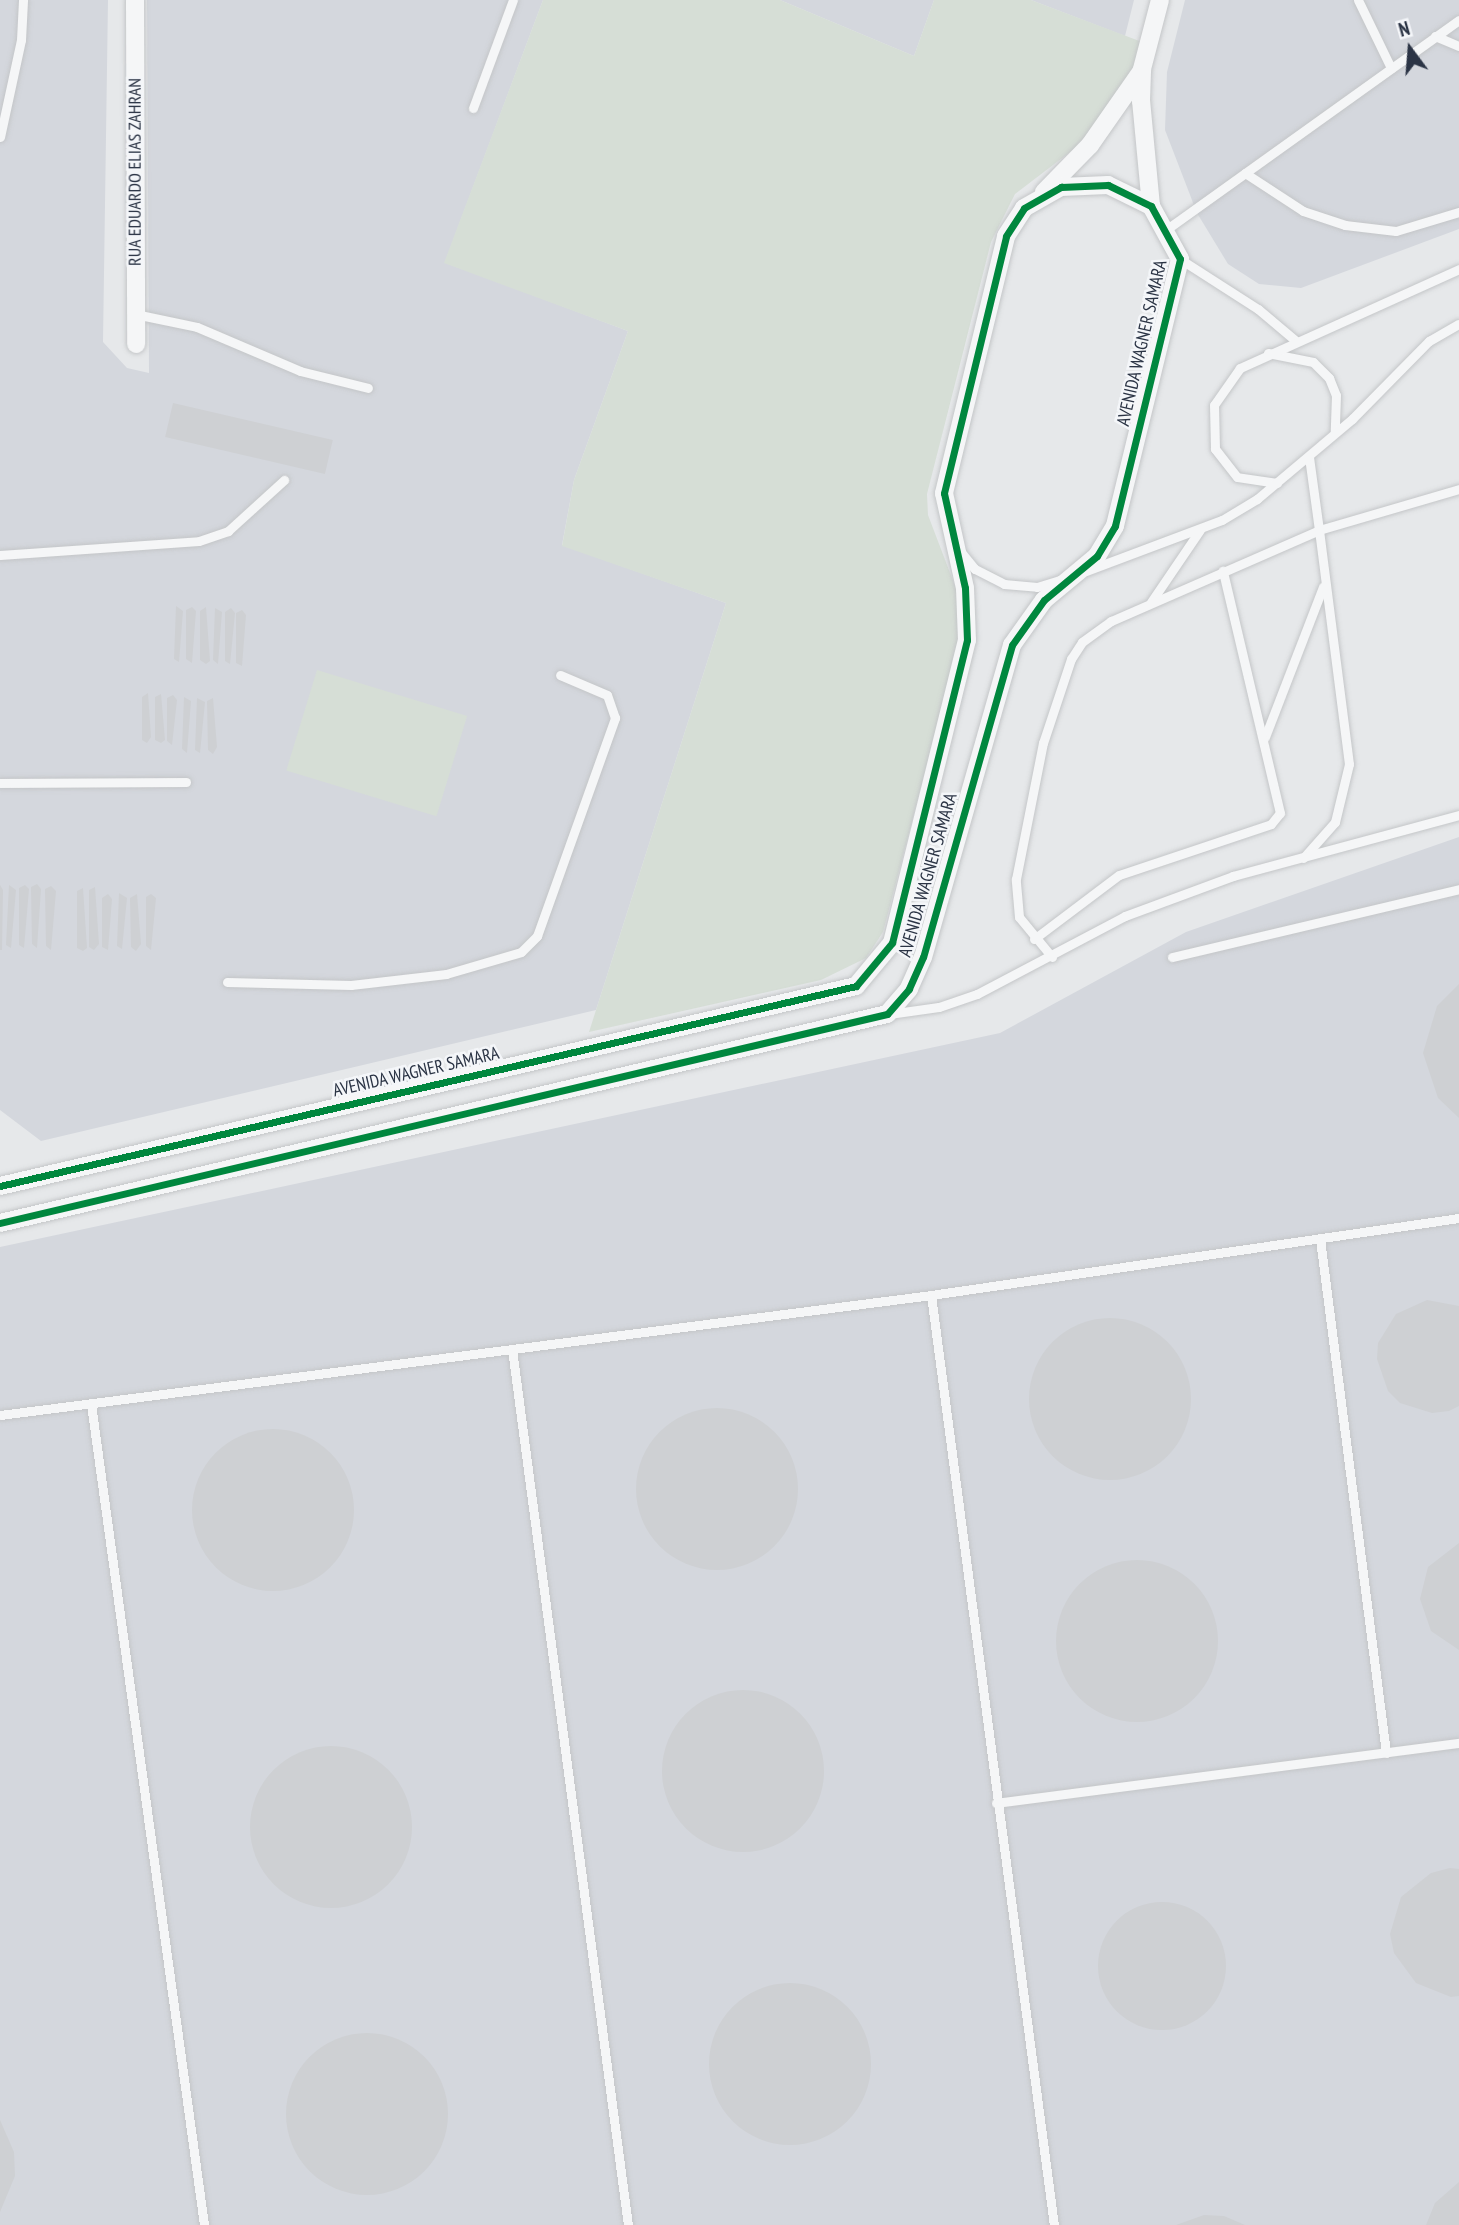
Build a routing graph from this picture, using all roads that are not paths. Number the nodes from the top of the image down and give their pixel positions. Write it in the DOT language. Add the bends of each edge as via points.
graph roads {
  1 [pos="23,0"];
  2 [pos="135,0"];
  3 [pos="513,0"];
  4 [pos="1160,0"];
  5 [pos="1358,0"];
  6 [pos="1459,19"];
  7 [pos="1435,36"];
  8 [pos="1459,46"];
  9 [pos="1391,68"];
  10 [pos="1142,69"];
  11 [pos="473,108"];
  12 [pos="3,122"];
  13 [pos="0,137"];
  14 [pos="1245,173"];
  15 [pos="1041,195"];
  16 [pos="1152,206"];
  17 [pos="1459,212"];
  18 [pos="1167,229"];
  19 [pos="1180,259"];
  20 [pos="1459,269"];
  21 [pos="135,314"];
  22 [pos="1459,324"];
  23 [pos="1296,341"];
  24 [pos="136,344"];
  25 [pos="1266,352"];
  26 [pos="368,388"];
  27 [pos="1335,431"];
  28 [pos="1309,457"];
  29 [pos="284,480"];
  30 [pos="1279,482"];
  31 [pos="1459,489"];
  32 [pos="1201,528"];
  33 [pos="1319,530"];
  34 [pos="955,545"];
  35 [pos="0,555"];
  36 [pos="1223,571"];
  37 [pos="1078,574"];
  38 [pos="1324,585"];
  39 [pos="1151,601"];
  40 [pos="560,675"];
  41 [pos="1264,739"];
  42 [pos="186,782"];
  43 [pos="0,783"];
  44 [pos="1459,815"];
  45 [pos="1303,858"];
  46 [pos="1459,888"];
  47 [pos="1034,939"];
  48 [pos="1052,957"];
  49 [pos="1172,957"];
  50 [pos="227,982"];
  51 [pos="887,1014"];
  52 [pos="0,1186"];
  53 [pos="1459,1218"];
  54 [pos="0,1223"];
  55 [pos="1320,1239"];
  56 [pos="931,1295"];
  57 [pos="512,1349"];
  58 [pos="91,1404"];
  59 [pos="0,1415"];
  60 [pos="1459,1743"];
  61 [pos="1385,1754"];
  62 [pos="996,1803"];
  63 [pos="204,2225"];
  64 [pos="628,2225"];
  65 [pos="1054,2225"];
  1 -- 12 [label="lane"];
  2 -- 21 [label="street, RUA EDUARDO ELIAS ZAHRAN"];
  3 -- 11 [label="lane"];
  4 -- 10 [label="street, AVENIDA WAGNER SAMARA"];
  5 -- 9 [label="lane"];
  6 -- 7 [label="lane"];
  7 -- 8 [label="lane"];
  7 -- 9 [label="lane"];
  9 -- 14 [label="lane"];
  10 -- 15 [label="street, AVENIDA WAGNER SAMARA" via="1090,145"];
  10 -- 16 [label="street, AVENIDA WAGNER SAMARA"];
  12 -- 13 [label="lane"];
  14 -- 17 [label="lane" via="1303,211 1345,225 1396,231"];
  14 -- 18 [label="lane"];
  15 -- 16 [label="street" via="1060,187 1108,185"];
  15 -- 34 [label="street, AVENIDA WAGNER SAMARA" via="1024,208 1006,236 944,493"];
  16 -- 18 [label="street, AVENIDA WAGNER SAMARA"];
  18 -- 19 [label="street, AVENIDA WAGNER SAMARA"];
  19 -- 23 [label="lane"];
  19 -- 37 [label="street, AVENIDA WAGNER SAMARA" via="1115,526 1097,556"];
  20 -- 23 [label="lane" via="1365,315"];
  21 -- 24 [label="street, RUA EDUARDO ELIAS ZAHRAN"];
  21 -- 26 [label="lane" via="197,327 300,371"];
  22 -- 27 [label="lane" via="1429,341"];
  23 -- 25 [label="lane"];
  25 -- 27 [label="lane" via="1307,359 1329,378 1336,395"];
  25 -- 30 [label="lane" via="1240,368 1226,384 1214,405 1210,429 1215,449 1237,477"];
  27 -- 28 [label="lane"];
  28 -- 30 [label="lane"];
  28 -- 33 [label="lane"];
  29 -- 35 [label="lane" via="259,509 228,531 199,541"];
  30 -- 32 [label="lane"];
  31 -- 33 [label="lane"];
  32 -- 37 [label="lane"];
  32 -- 39 [label="lane"];
  33 -- 36 [label="lane"];
  33 -- 38 [label="lane"];
  34 -- 37 [label="lane" via="975,569 1004,584 1037,587"];
  34 -- 52 [label="street, AVENIDA WAGNER SAMARA" via="967,640 957,692 892,943 856,986"];
  36 -- 39 [label="lane"];
  36 -- 41 [label="lane"];
  37 -- 51 [label="street, AVENIDA WAGNER SAMARA" via="1044,600 1012,645 923,957 909,989"];
  38 -- 41 [label="lane"];
  38 -- 45 [label="lane" via="1349,764 1335,822"];
  39 -- 47 [label="lane" via="1082,642 1071,659 1043,743 1016,879 1019,917"];
  40 -- 50 [label="lane" via="607,695 615,718 537,936 521,952 446,974 351,985"];
  41 -- 47 [label="lane" via="1281,808 1276,820 1119,875"];
  42 -- 43 [label="lane"];
  44 -- 45 [label="lane"];
  45 -- 48 [label="lane" via="1233,876 1125,916"];
  46 -- 49 [label="lane"];
  47 -- 48 [label="lane"];
  48 -- 51 [label="lane" via="939,1007"];
  51 -- 54 [label="street"];
  53 -- 55 [label="lane"];
  55 -- 56 [label="lane"];
  55 -- 61 [label="lane"];
  56 -- 57 [label="lane"];
  56 -- 62 [label="lane"];
  57 -- 58 [label="lane"];
  57 -- 64 [label="lane"];
  58 -- 59 [label="lane"];
  58 -- 63 [label="lane"];
  60 -- 61 [label="lane"];
  61 -- 62 [label="lane"];
  62 -- 65 [label="lane"];
}
